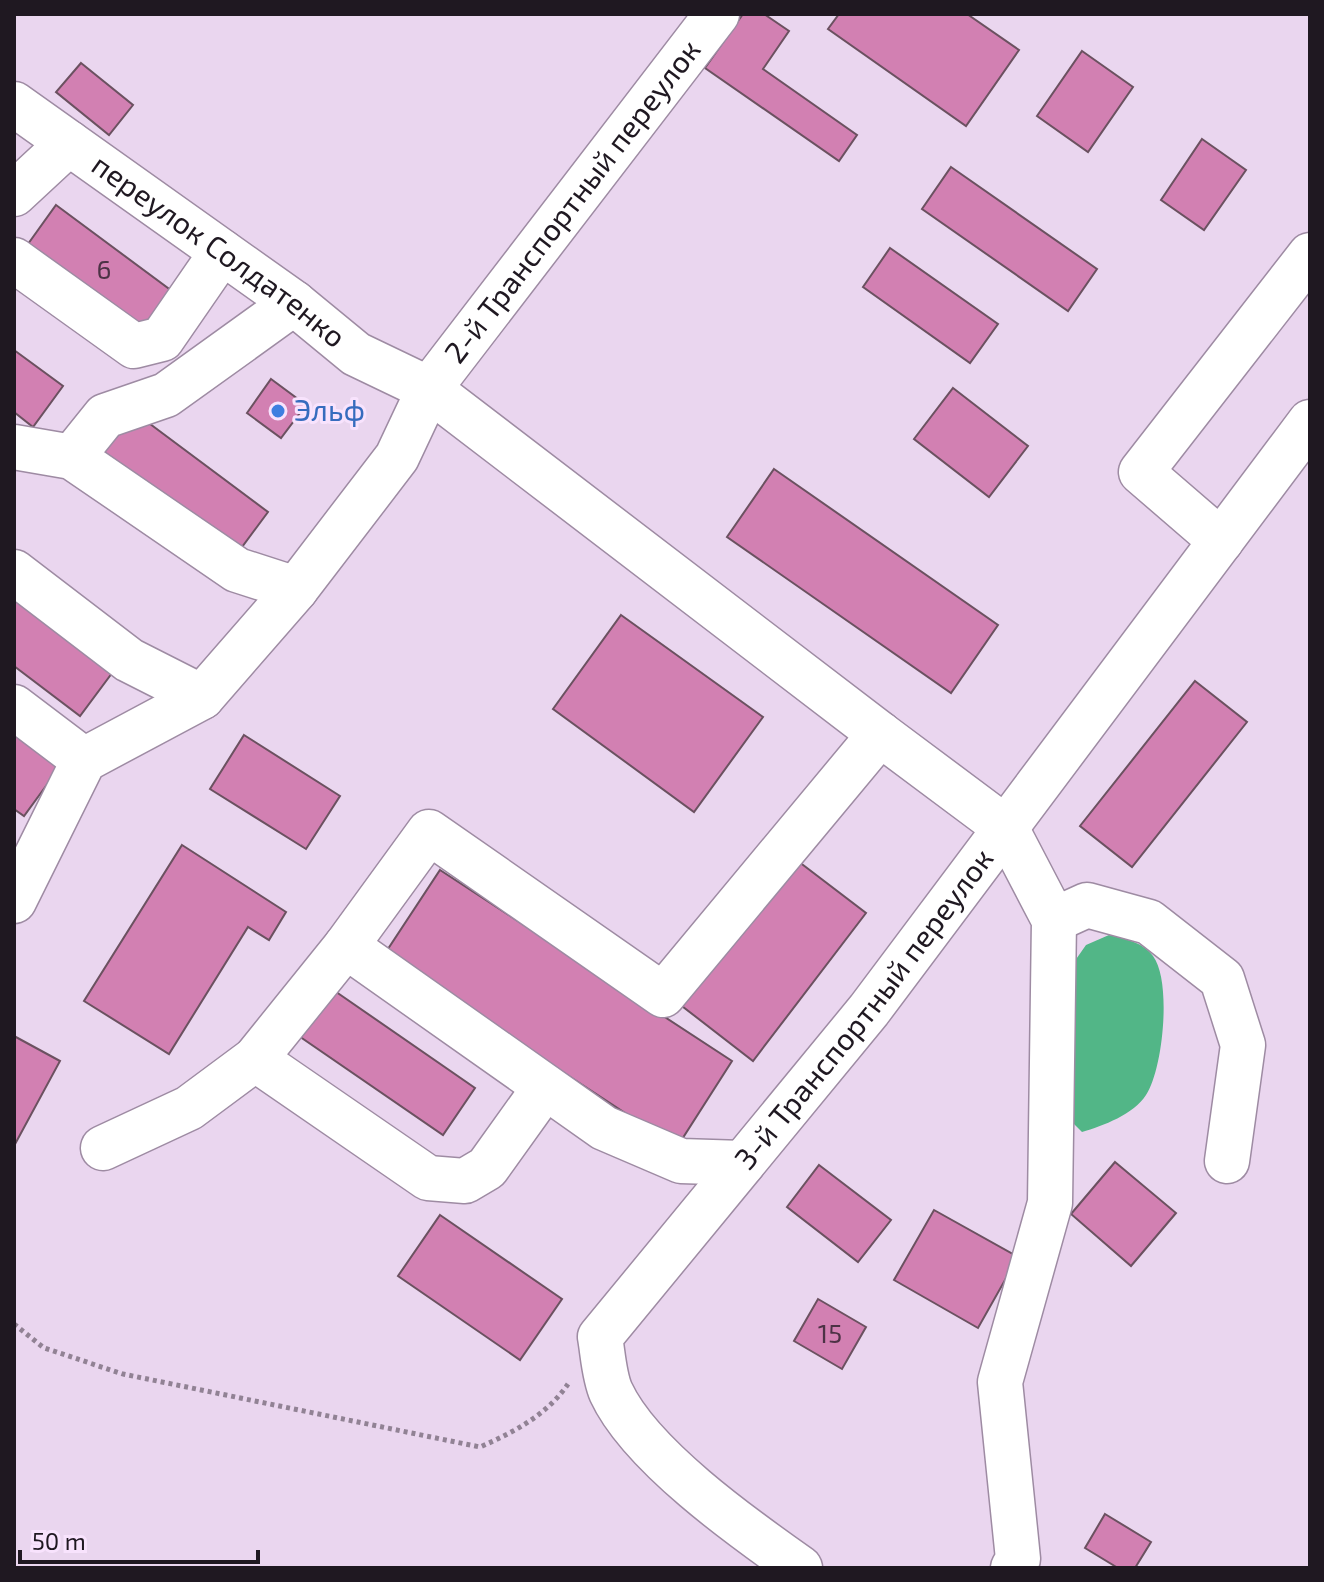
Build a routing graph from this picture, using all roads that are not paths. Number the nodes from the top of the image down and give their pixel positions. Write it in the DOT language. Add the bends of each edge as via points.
graph roads {
  1 [pos="717,14"];
  2 [pos="14,104"];
  3 [pos="69,143"];
  4 [pos="14,194"];
  5 [pos="222,252"];
  6 [pos="1310,255"];
  7 [pos="14,260"];
  8 [pos="294,303"];
  9 [pos="429,389"];
  10 [pos="1310,422"];
  11 [pos="14,447"];
  12 [pos="72,457"];
  13 [pos="1221,541"];
  14 [pos="14,572"];
  15 [pos="296,589"];
  16 [pos="202,697"];
  17 [pos="14,707"];
  18 [pos="880,734"];
  19 [pos="84,760"];
  20 [pos="1006,828"];
  21 [pos="25,850"];
  22 [pos="14,901"];
  23 [pos="1054,920"];
  24 [pos="346,946"];
  25 [pos="255,1059"];
  26 [pos="545,1087"];
  27 [pos="103,1148"];
  28 [pos="1227,1161"];
  29 [pos="743,1163"];
  30 [pos="800,1568"];
  31 [pos="1013,1568"];
  1 -- 9 [label="street, 2-й Транспортный переулок"];
  2 -- 3 [label="street, переулок Солдатенко"];
  3 -- 4 [label="street"];
  3 -- 5 [label="street, переулок Солдатенко"];
  5 -- 7 [label="street" via="162,339 134,346"];
  5 -- 8 [label="street, переулок Солдатенко"];
  6 -- 13 [label="street" via="1141,472"];
  8 -- 9 [label="street, переулок Солдатенко" via="356,354"];
  8 -- 12 [label="street" via="166,395 105,416"];
  9 -- 15 [label="street, 2-й Транспортный переулок" via="397,457"];
  9 -- 18 [label="street, переулок Солдатенко"];
  10 -- 13 [label="street, 3-й Транспортный переулок"];
  11 -- 12 [label="street"];
  12 -- 15 [label="street" via="237,570"];
  13 -- 20 [label="street, 3-й Транспортный переулок"];
  14 -- 16 [label="street" via="129,660"];
  15 -- 16 [label="street, 2-й Транспортный переулок"];
  16 -- 19 [label="street, 2-й Транспортный переулок"];
  17 -- 19 [label="street"];
  18 -- 20 [label="street, переулок Солдатенко"];
  18 -- 24 [label="street" via="663,995 429,832"];
  19 -- 21 [label="street"];
  20 -- 23 [label="street"];
  20 -- 29 [label="street, 3-й Транспортный переулок" via="869,1010"];
  21 -- 22 [label="street"];
  23 -- 28 [label="street" via="1087,905 1149,922 1222,979 1243,1045"];
  23 -- 31 [label="street" via="1050,1203 1000,1382 1018,1559"];
  24 -- 25 [label="street"];
  24 -- 26 [label="street"];
  25 -- 26 [label="street" via="428,1178 465,1181 487,1168"];
  25 -- 27 [label="street" via="189,1108"];
  26 -- 29 [label="street" via="604,1128 681,1161"];
  29 -- 30 [label="street, 3-й Транспортный переулок" via="600,1337 610,1391 641,1436 727,1516"];
}
